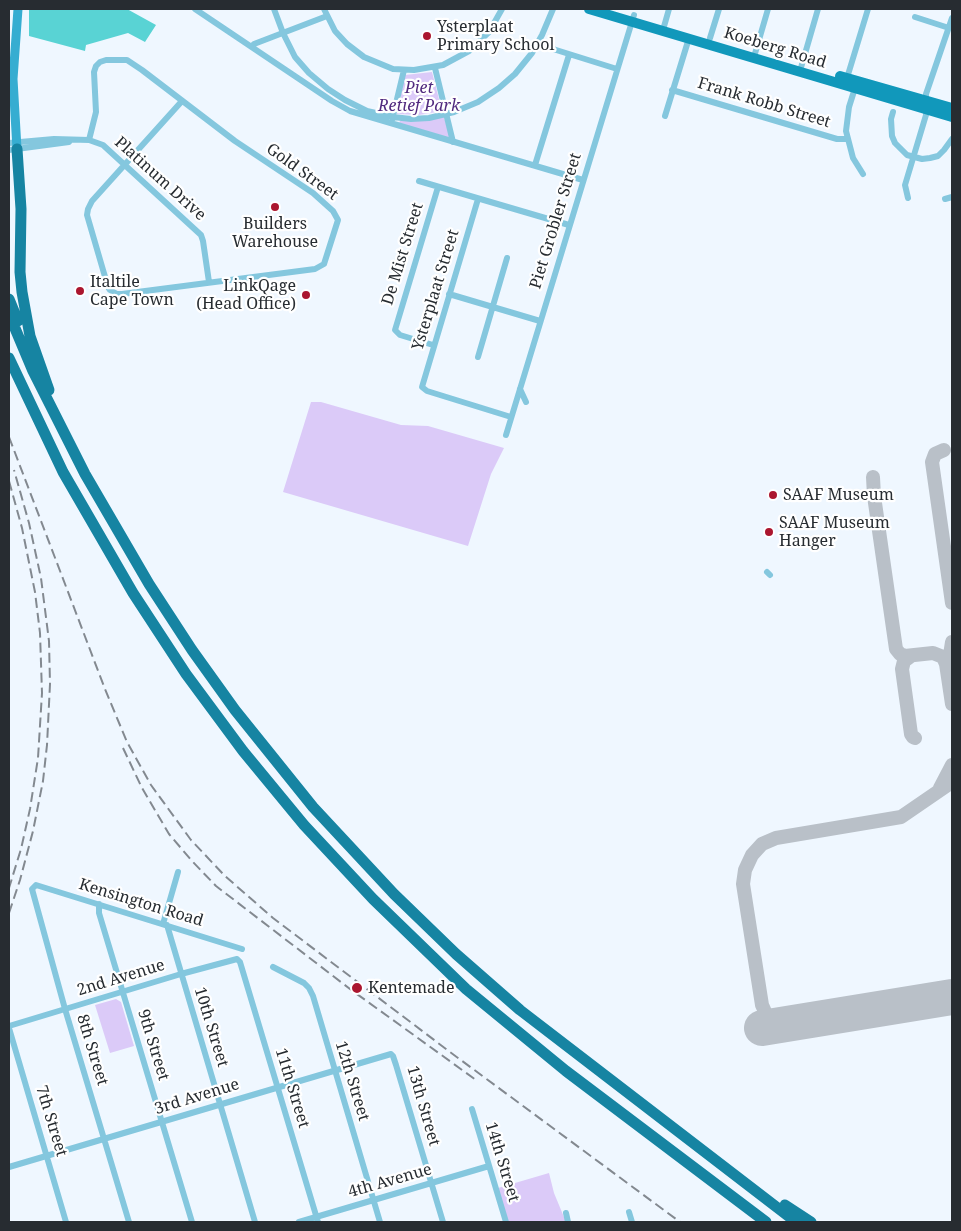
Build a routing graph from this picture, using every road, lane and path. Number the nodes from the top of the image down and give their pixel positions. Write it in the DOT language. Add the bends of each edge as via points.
graph roads {
  1 [pos="18,9"];
  2 [pos="194,9"];
  3 [pos="274,9"];
  4 [pos="324,9"];
  5 [pos="502,9"];
  6 [pos="553,9"];
  7 [pos="589,9"];
  8 [pos="611,9"];
  9 [pos="669,9"];
  10 [pos="719,9"];
  11 [pos="768,9"];
  12 [pos="818,9"];
  13 [pos="868,9"];
  14 [pos="327,16"];
  15 [pos="915,17"];
  16 [pos="633,18"];
  17 [pos="952,18"];
  18 [pos="664,28"];
  19 [pos="949,28"];
  20 [pos="283,33"];
  21 [pos="689,38"];
  22 [pos="710,38"];
  23 [pos="537,44"];
  24 [pos="252,47"];
  25 [pos="754,54"];
  26 [pos="569,55"];
  27 [pos="435,68"];
  28 [pos="801,68"];
  29 [pos="617,69"];
  30 [pos="404,70"];
  31 [pos="847,78"];
  32 [pos="319,82"];
  33 [pos="854,88"];
  34 [pos="314,89"];
  35 [pos="672,90"];
  36 [pos="182,101"];
  37 [pos="926,105"];
  38 [pos="952,108"];
  39 [pos="893,112"];
  40 [pos="447,114"];
  41 [pos="665,116"];
  42 [pos="952,117"];
  43 [pos="392,120"];
  44 [pos="847,139"];
  45 [pos="952,139"];
  46 [pos="86,140"];
  47 [pos="453,142"];
  48 [pos="13,146"];
  49 [pos="914,157"];
  50 [pos="125,165"];
  51 [pos="534,165"];
  52 [pos="863,174"];
  53 [pos="582,180"];
  54 [pos="419,181"];
  55 [pos="438,187"];
  56 [pos="952,197"];
  57 [pos="908,198"];
  58 [pos="478,199"];
  59 [pos="945,199"];
  60 [pos="569,225"];
  61 [pos="507,258"];
  62 [pos="209,282"];
  63 [pos="449,294"];
  64 [pos="9,298"];
  65 [pos="493,307"];
  66 [pos="9,314"];
  67 [pos="540,321"];
  68 [pos="433,345"];
  69 [pos="478,356"];
  70 [pos="9,358"];
  71 [pos="33,371"];
  72 [pos="520,389"];
  73 [pos="526,402"];
  74 [pos="511,417"];
  75 [pos="65,434"];
  76 [pos="506,435"];
  77 [pos="178,872"];
  78 [pos="33,886"];
  79 [pos="99,904"];
  80 [pos="165,925"];
  81 [pos="242,949"];
  82 [pos="240,962"];
  83 [pos="273,967"];
  84 [pos="180,974"];
  85 [pos="123,992"];
  86 [pos="65,1009"];
  87 [pos="9,1027"];
  88 [pos="393,1056"];
  89 [pos="335,1070"];
  90 [pos="277,1087"];
  91 [pos="219,1105"];
  92 [pos="472,1109"];
  93 [pos="162,1122"];
  94 [pos="104,1139"];
  95 [pos="692,1143"];
  96 [pos="47,1156"];
  97 [pos="489,1166"];
  98 [pos="9,1168"];
  99 [pos="431,1183"];
  100 [pos="374,1200"];
  101 [pos="629,1212"];
  102 [pos="566,1213"];
  103 [pos="317,1220"];
  104 [pos="66,1222"];
  105 [pos="129,1222"];
  106 [pos="192,1222"];
  107 [pos="254,1222"];
  108 [pos="300,1222"];
  109 [pos="380,1222"];
  110 [pos="443,1222"];
  111 [pos="506,1222"];
  112 [pos="568,1222"];
  113 [pos="632,1222"];
  114 [pos="766,1222"];
  115 [pos="796,1222"];
  116 [pos="811,1222"];
  1 -- 48 [label="street"];
  2 -- 24 [label="street"];
  3 -- 20 [label="street"];
  4 -- 14 [label="street"];
  5 -- 27 [label="street" via="489,32 469,51"];
  6 -- 23 [label="street"];
  7 -- 16 [label="main road, Koeberg Road"];
  8 -- 16 [label="main road, Koeberg Road"];
  9 -- 18 [label="street"];
  10 -- 22 [label="street"];
  11 -- 25 [label="street"];
  12 -- 28 [label="street"];
  13 -- 31 [label="street"];
  14 -- 20 [label="street"];
  14 -- 30 [label="street" via="341,37 364,57 383,66"];
  15 -- 19 [label="street"];
  16 -- 18 [label="main road, Koeberg Road"];
  16 -- 29 [label="street, Piet Grobler Street"];
  17 -- 19 [label="street"];
  18 -- 21 [label="main road, Koeberg Road"];
  18 -- 22 [label="main road, Koeberg Road"];
  19 -- 37 [label="street" via="926,94"];
  20 -- 24 [label="street"];
  20 -- 32 [label="street" via="296,57"];
  21 -- 25 [label="main road, Koeberg Road"];
  21 -- 35 [label="street"];
  22 -- 25 [label="main road, Koeberg Road"];
  23 -- 26 [label="street"];
  23 -- 40 [label="street" via="521,67 499,88 470,106"];
  24 -- 34 [label="street"];
  25 -- 28 [label="main road, Koeberg Road"];
  26 -- 29 [label="street"];
  26 -- 51 [label="street"];
  27 -- 30 [label="street"];
  27 -- 40 [label="street"];
  28 -- 31 [label="main road, Koeberg Road"];
  28 -- 33 [label="main road, Koeberg Road"];
  29 -- 53 [label="street, Piet Grobler Street"];
  30 -- 43 [label="street"];
  31 -- 37 [label="main road, Koeberg Road"];
  32 -- 34 [label="street"];
  32 -- 43 [label="street" via="352,104"];
  33 -- 37 [label="main road, Koeberg Road"];
  33 -- 44 [label="street" via="847,119"];
  34 -- 43 [label="street" via="350,111"];
  35 -- 41 [label="street"];
  35 -- 44 [label="street, Frank Robb Street" via="837,139"];
  36 -- 46 [label="street, Gold Street" via="128,60 100,62 94,72 96,112"];
  36 -- 50 [label="street"];
  36 -- 62 [label="street, Gold Street" via="235,142 320,198 338,220 327,260 320,267"];
  37 -- 38 [label="main road, Koeberg Road"];
  37 -- 42 [label="main road, Koeberg Road"];
  37 -- 49 [label="street"];
  39 -- 49 [label="street" via="892,136 900,150"];
  40 -- 43 [label="street"];
  40 -- 47 [label="street"];
  43 -- 47 [label="street"];
  44 -- 52 [label="street"];
  45 -- 49 [label="street" via="938,156"];
  46 -- 48 [label="street"];
  46 -- 50 [label="street, Platinum Drive" via="97,142"];
  47 -- 51 [label="street"];
  48 -- 75 [label="highway" via="21,209 20,272 25,314"];
  49 -- 57 [label="street" via="905,185"];
  50 -- 62 [label="street, Platinum Drive" via="201,235"];
  50 -- 62 [label="street, Gold Street" via="92,201 87,215 110,290 122,294"];
  51 -- 53 [label="street"];
  53 -- 60 [label="street, Piet Grobler Street"];
  54 -- 55 [label="street"];
  55 -- 58 [label="street"];
  55 -- 68 [label="street, De Mist Street" via="395,330 400,335"];
  56 -- 59 [label="street"];
  58 -- 60 [label="street"];
  58 -- 63 [label="street, Ysterplaat Street"];
  60 -- 67 [label="street, Piet Grobler Street"];
  61 -- 65 [label="street"];
  63 -- 65 [label="street"];
  63 -- 68 [label="street, Ysterplaat Street"];
  64 -- 71 [label="highway"];
  65 -- 67 [label="street"];
  65 -- 69 [label="street"];
  66 -- 71 [label="highway"];
  67 -- 72 [label="street, Piet Grobler Street"];
  68 -- 74 [label="street, Ysterplaat Street" via="422,384 424,390"];
  70 -- 114 [label="highway" via="63,472 133,594 197,689 304,825 373,899 466,989 566,1072"];
  71 -- 75 [label="highway"];
  72 -- 73 [label="street"];
  72 -- 74 [label="street, Piet Grobler Street"];
  74 -- 76 [label="street, Piet Grobler Street"];
  75 -- 95 [label="highway" via="105,510 187,642 238,714 313,807 391,891 463,960 520,1010"];
  77 -- 80 [label="street"];
  78 -- 79 [label="street, Kensington Road"];
  78 -- 86 [label="street, 8th Street" via="31,892"];
  79 -- 80 [label="street, Kensington Road"];
  79 -- 85 [label="street, 9th Street" via="98,913"];
  80 -- 81 [label="street, Kensington Road"];
  80 -- 84 [label="street, 10th Street"];
  82 -- 84 [label="street, 2nd Avenue" via="234,959"];
  82 -- 90 [label="street, 11th Street"];
  83 -- 89 [label="street, 12th Street" via="309,988"];
  84 -- 85 [label="street, 2nd Avenue"];
  84 -- 91 [label="street, 10th Street"];
  85 -- 86 [label="street, 2nd Avenue"];
  85 -- 93 [label="street, 9th Street"];
  86 -- 87 [label="street, 2nd Avenue"];
  86 -- 94 [label="street, 8th Street"];
  87 -- 96 [label="street, 7th Street"];
  88 -- 89 [label="street, 3rd Avenue"];
  88 -- 99 [label="street, 13th Street"];
  89 -- 90 [label="street, 3rd Avenue"];
  89 -- 100 [label="street, 12th Street"];
  90 -- 91 [label="street, 3rd Avenue"];
  90 -- 103 [label="street, 11th Street"];
  91 -- 93 [label="street, 3rd Avenue"];
  91 -- 107 [label="street, 10th Street"];
  92 -- 97 [label="street, 14th Street"];
  93 -- 94 [label="street, 3rd Avenue"];
  93 -- 106 [label="street, 9th Street"];
  94 -- 96 [label="street, 3rd Avenue"];
  94 -- 105 [label="street, 8th Street"];
  95 -- 115 [label="highway"];
  95 -- 116 [label="highway"];
  96 -- 98 [label="street, 3rd Avenue"];
  96 -- 104 [label="street, 7th Street"];
  97 -- 99 [label="street, 4th Avenue"];
  97 -- 111 [label="street, 14th Street"];
  99 -- 100 [label="street, 4th Avenue"];
  99 -- 110 [label="street, 13th Street"];
  100 -- 103 [label="street, 4th Avenue"];
  100 -- 109 [label="street, 12th Street"];
  101 -- 113 [label="street"];
  102 -- 112 [label="street"];
  103 -- 108 [label="street, 4th Avenue"];
}
